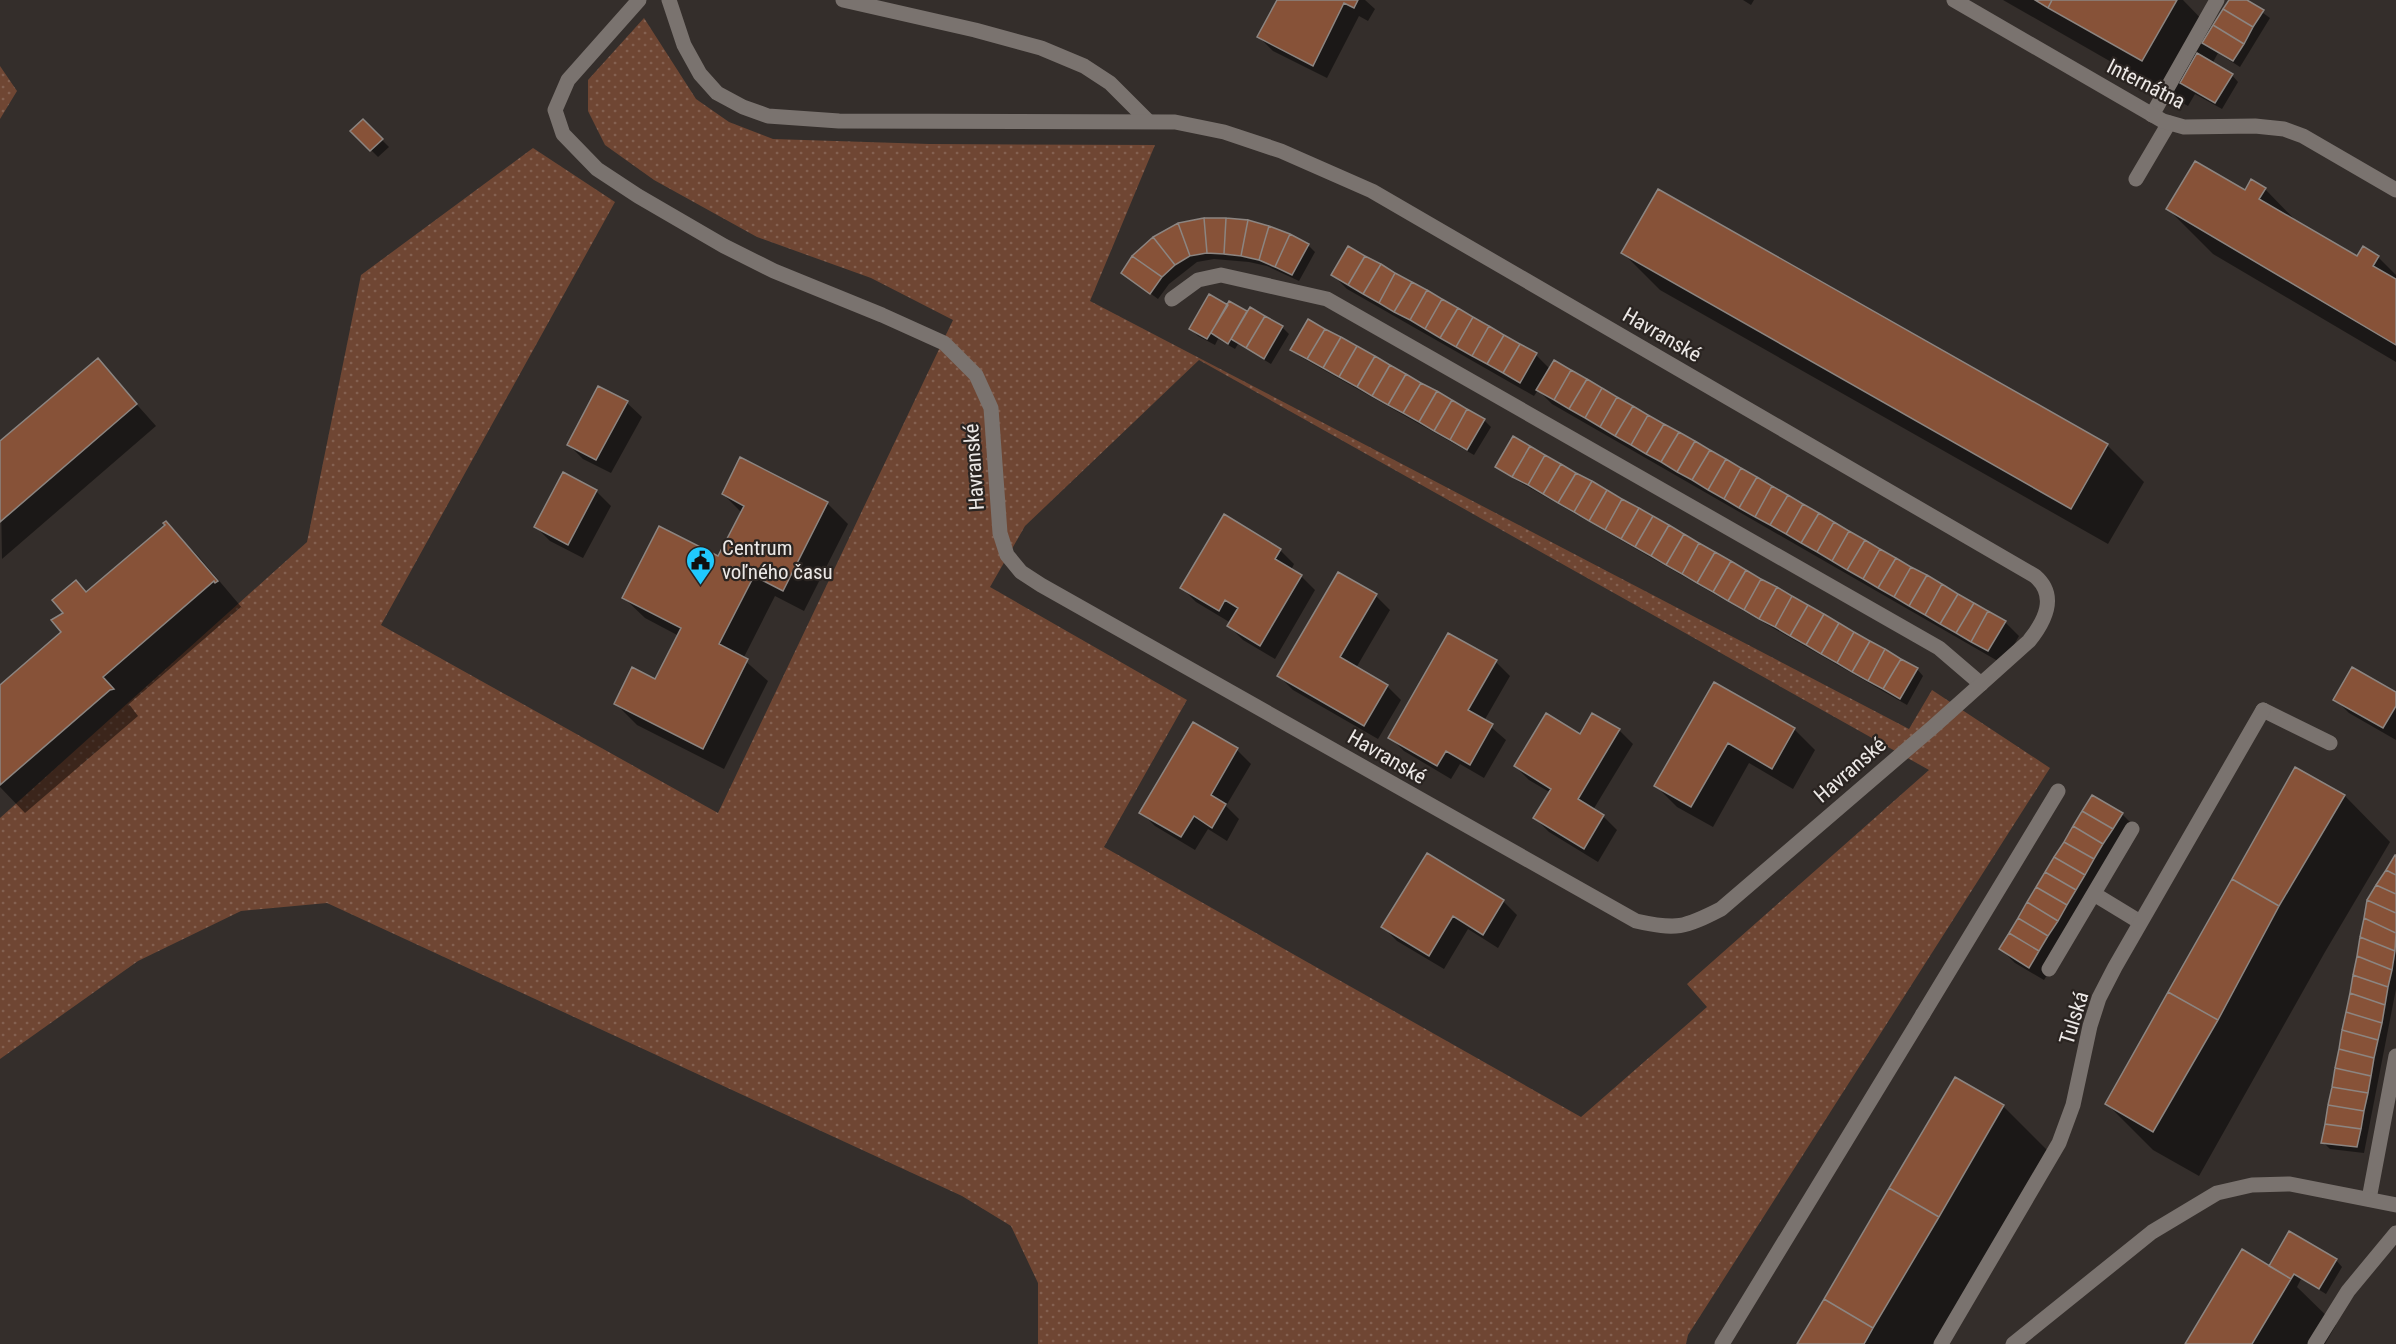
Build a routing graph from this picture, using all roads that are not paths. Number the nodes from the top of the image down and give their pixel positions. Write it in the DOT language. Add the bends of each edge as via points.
graph roads {
  1 [pos="639,0"];
  2 [pos="669,0"];
  3 [pos="843,0"];
  4 [pos="1954,0"];
  5 [pos="2217,0"];
  6 [pos="2152,115"];
  7 [pos="1148,121"];
  8 [pos="2169,123"];
  9 [pos="2136,179"];
  10 [pos="2396,190"];
  11 [pos="1172,299"];
  12 [pos="1982,684"];
  13 [pos="2330,743"];
  14 [pos="2058,791"];
  15 [pos="2132,829"];
  16 [pos="2094,894"];
  17 [pos="2140,922"];
  18 [pos="2049,969"];
  19 [pos="2396,1056"];
  20 [pos="2369,1199"];
  21 [pos="2396,1205"];
  22 [pos="2396,1233"];
  23 [pos="1722,1344"];
  24 [pos="1941,1344"];
  25 [pos="2013,1344"];
  26 [pos="2315,1344"];
  1 -- 12 [label="street, Havranské" via="568,80 555,110 562,134 597,168 724,246 944,343 976,375 991,408 1000,533 1007,555 1021,572 1636,921 1667,928 1695,923 1721,909"];
  2 -- 7 [label="street, Havranské" via="684,45 700,74 717,93 768,116 839,121"];
  3 -- 7 [label="street" via="1041,48 1110,82"];
  4 -- 6 [label="street, Internátna"];
  5 -- 6 [label="street"];
  6 -- 8 [label="street, Internátna"];
  7 -- 12 [label="street, Havranské" via="1224,132 1281,151 1372,191 2035,576 2047,590 2048,607 2042,625"];
  8 -- 9 [label="street"];
  8 -- 10 [label="street, Internátna" via="2184,127 2284,129"];
  11 -- 12 [label="street" via="1198,280 1221,275 1327,299 1939,648"];
  13 -- 17 [label="street, Tulská" via="2263,710"];
  14 -- 23 [label="street"];
  15 -- 16 [label="street"];
  16 -- 17 [label="street"];
  16 -- 18 [label="street"];
  17 -- 24 [label="street, Tulská" via="2099,998 2073,1105 2059,1143"];
  19 -- 20 [label="street"];
  20 -- 21 [label="street"];
  20 -- 25 [label="street" via="2290,1184 2252,1185 2217,1193 2152,1232"];
  22 -- 26 [label="street" via="2348,1291"];
}
